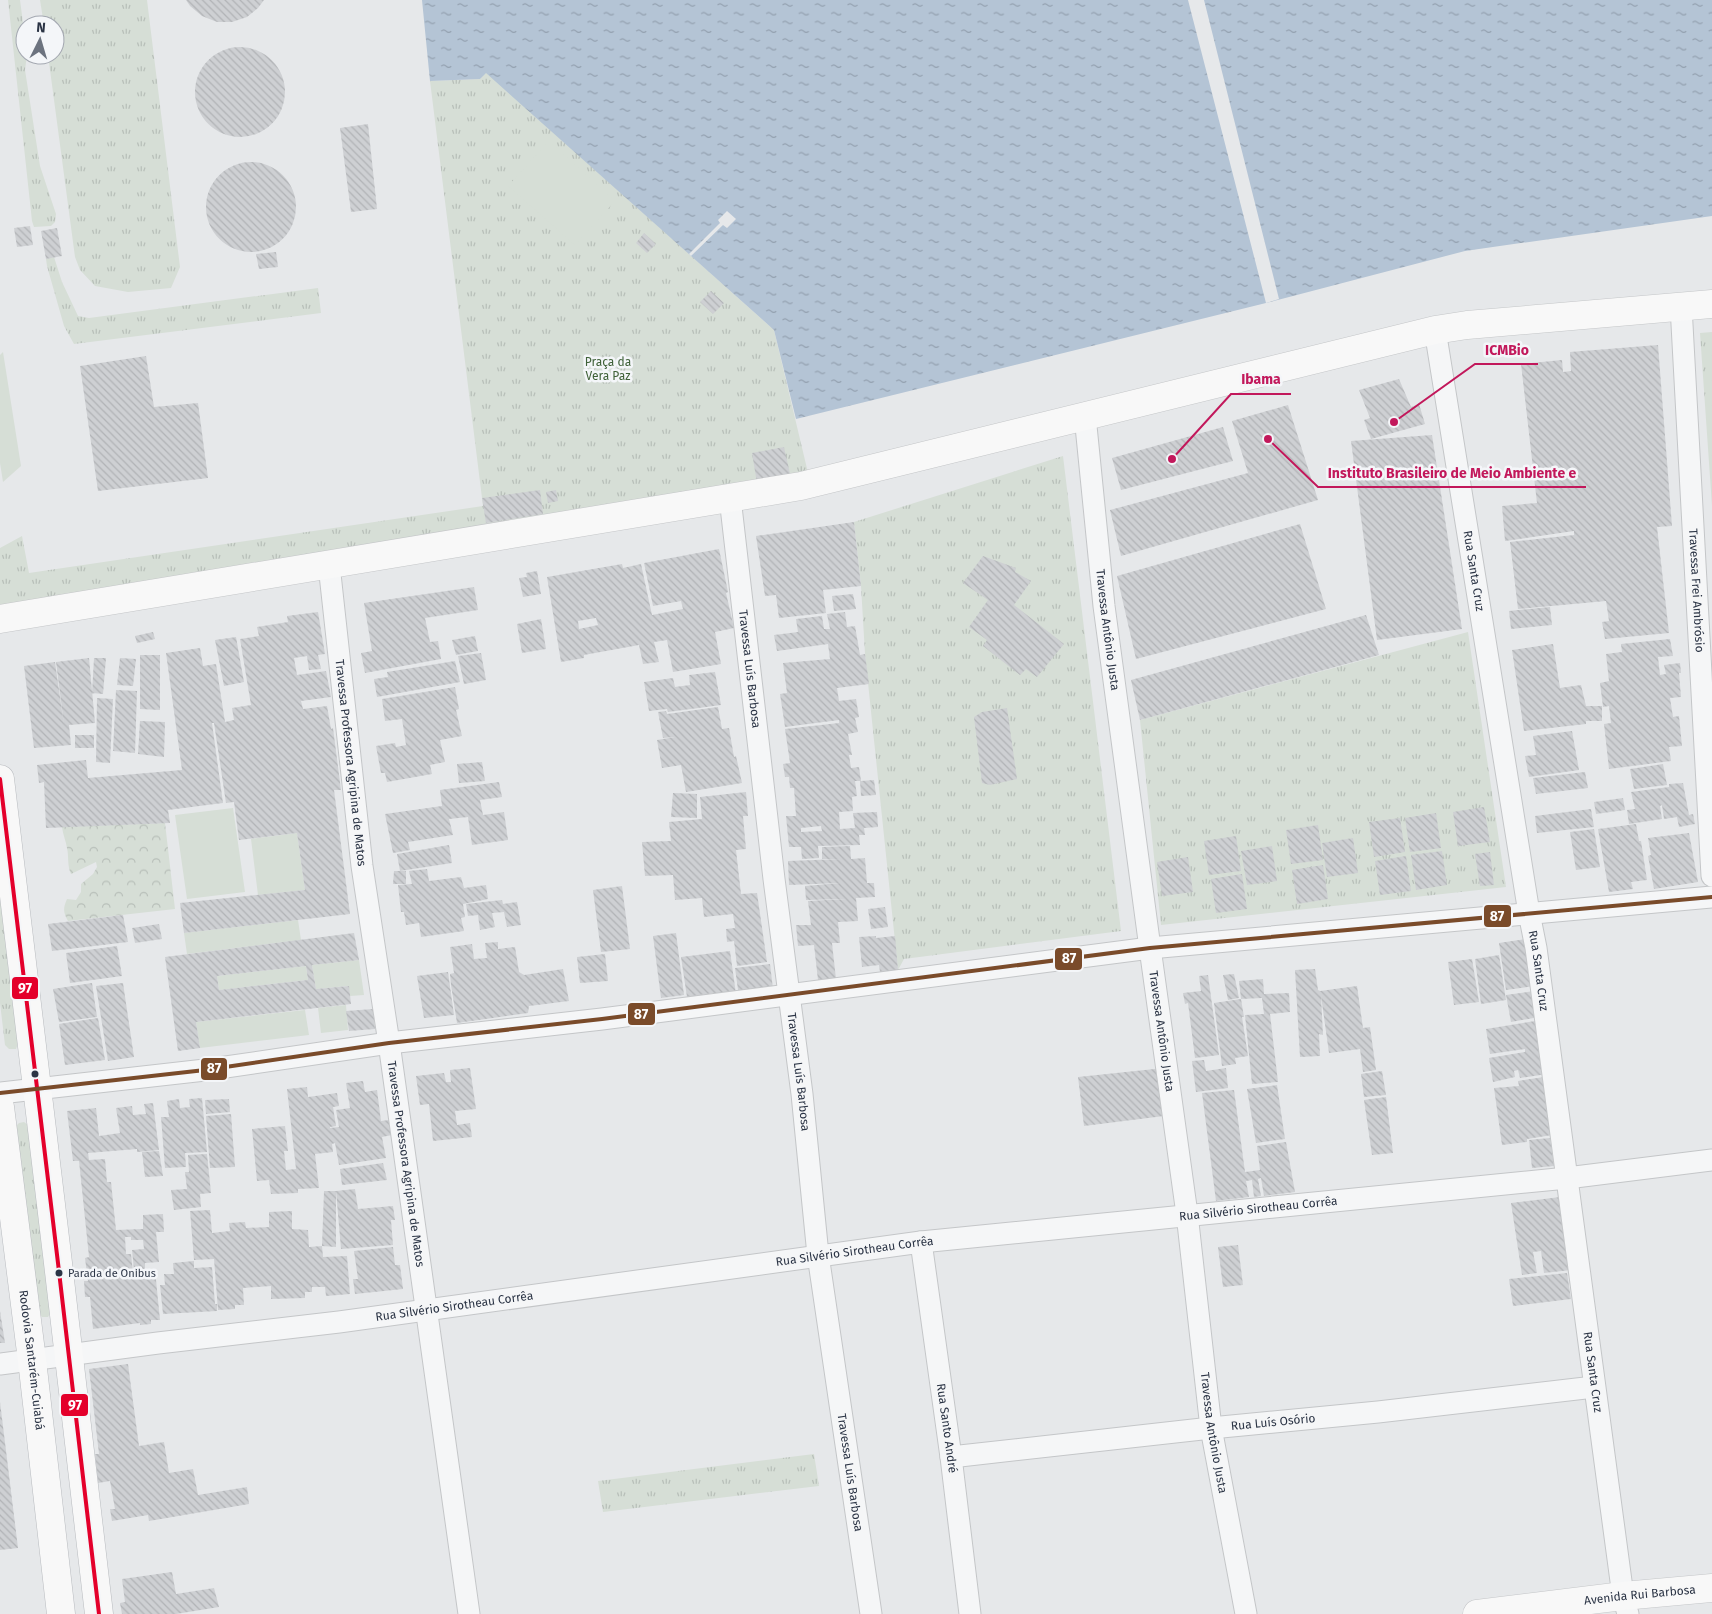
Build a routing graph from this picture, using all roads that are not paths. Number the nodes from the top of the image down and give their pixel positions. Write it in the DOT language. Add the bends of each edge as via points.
graph roads {
  1 [pos="1712,304"];
  2 [pos="1681,306"];
  3 [pos="1435,330"];
  4 [pos="1086,416"];
  5 [pos="730,498"];
  6 [pos="329,565"];
  7 [pos="0,618"];
  8 [pos="0,779"];
  9 [pos="1712,876"];
  10 [pos="1712,897"];
  11 [pos="1529,913"];
  12 [pos="1150,948"];
  13 [pos="791,995"];
  14 [pos="389,1043"];
  15 [pos="38,1088"];
  16 [pos="0,1093"];
  17 [pos="0,1107"];
  18 [pos="1712,1160"];
  19 [pos="1567,1178"];
  20 [pos="1188,1214"];
  21 [pos="921,1242"];
  22 [pos="818,1255"];
  23 [pos="426,1310"];
  24 [pos="68,1356"];
  25 [pos="32,1360"];
  26 [pos="0,1364"];
  27 [pos="1594,1387"];
  28 [pos="1211,1428"];
  29 [pos="951,1457"];
  30 [pos="1712,1588"];
  31 [pos="1625,1605"];
  32 [pos="60,1614"];
  33 [pos="99,1614"];
  34 [pos="469,1614"];
  35 [pos="871,1614"];
  36 [pos="970,1614"];
  37 [pos="1246,1614"];
  38 [pos="1477,1614"];
  1 -- 2 [label="main road"];
  2 -- 3 [label="main road" via="1466,324"];
  2 -- 9 [label="street, Travessa Frei Ambrósio"];
  3 -- 4 [label="main road"];
  3 -- 11 [label="street, Rua Santa Cruz"];
  4 -- 5 [label="main road" via="801,486"];
  4 -- 12 [label="street, Travessa Antônio Justa" via="1104,606"];
  5 -- 6 [label="main road"];
  5 -- 13 [label="street, Travessa Luís Barbosa" via="774,879"];
  6 -- 7 [label="main road"];
  6 -- 14 [label="street, Travessa Professora Agripina de Matos" via="362,866"];
  8 -- 15 [label="main road"];
  10 -- 11 [label="street"];
  11 -- 12 [label="street"];
  11 -- 19 [label="street, Rua Santa Cruz"];
  12 -- 13 [label="street"];
  12 -- 20 [label="street, Travessa Antônio Justa"];
  13 -- 14 [label="street"];
  13 -- 22 [label="street, Travessa Luís Barbosa"];
  14 -- 15 [label="street" via="205,1070"];
  14 -- 23 [label="street, Travessa Professora Agripina de Matos"];
  15 -- 16 [label="street"];
  15 -- 24 [label="main road"];
  17 -- 25 [label="main road, Rodovia Santarém-Cuiabá"];
  18 -- 19 [label="street, Rua Silvério Sirotheau Corrêa"];
  19 -- 20 [label="street, Rua Silvério Sirotheau Corrêa"];
  19 -- 27 [label="street, Rua Santa Cruz"];
  20 -- 21 [label="street, Rua Silvério Sirotheau Corrêa"];
  20 -- 28 [label="street, Travessa Antônio Justa"];
  21 -- 22 [label="street, Rua Silvério Sirotheau Corrêa"];
  21 -- 29 [label="street, Rua Santo André"];
  22 -- 23 [label="street, Rua Silvério Sirotheau Corrêa"];
  22 -- 35 [label="street, Travessa Luís Barbosa"];
  23 -- 24 [label="street, Rua Silvério Sirotheau Corrêa"];
  23 -- 34 [label="street, Travessa Professora Agripina de Matos"];
  24 -- 25 [label="street, Rua Silvério Sirotheau Corrêa"];
  24 -- 33 [label="main road"];
  25 -- 26 [label="street, Rua Silvério Sirotheau Corrêa"];
  25 -- 32 [label="main road, Rodovia Santarém-Cuiabá"];
  27 -- 28 [label="street, Rua Luís Osório"];
  27 -- 31 [label="street, Rua Santa Cruz"];
  28 -- 29 [label="street, Rua Luís Osório"];
  28 -- 37 [label="street, Travessa Antônio Justa"];
  29 -- 36 [label="street, Rua Santo André"];
  30 -- 31 [label="main road, Avenida Rui Barbosa"];
  31 -- 38 [label="main road, Avenida Rui Barbosa"];
}
